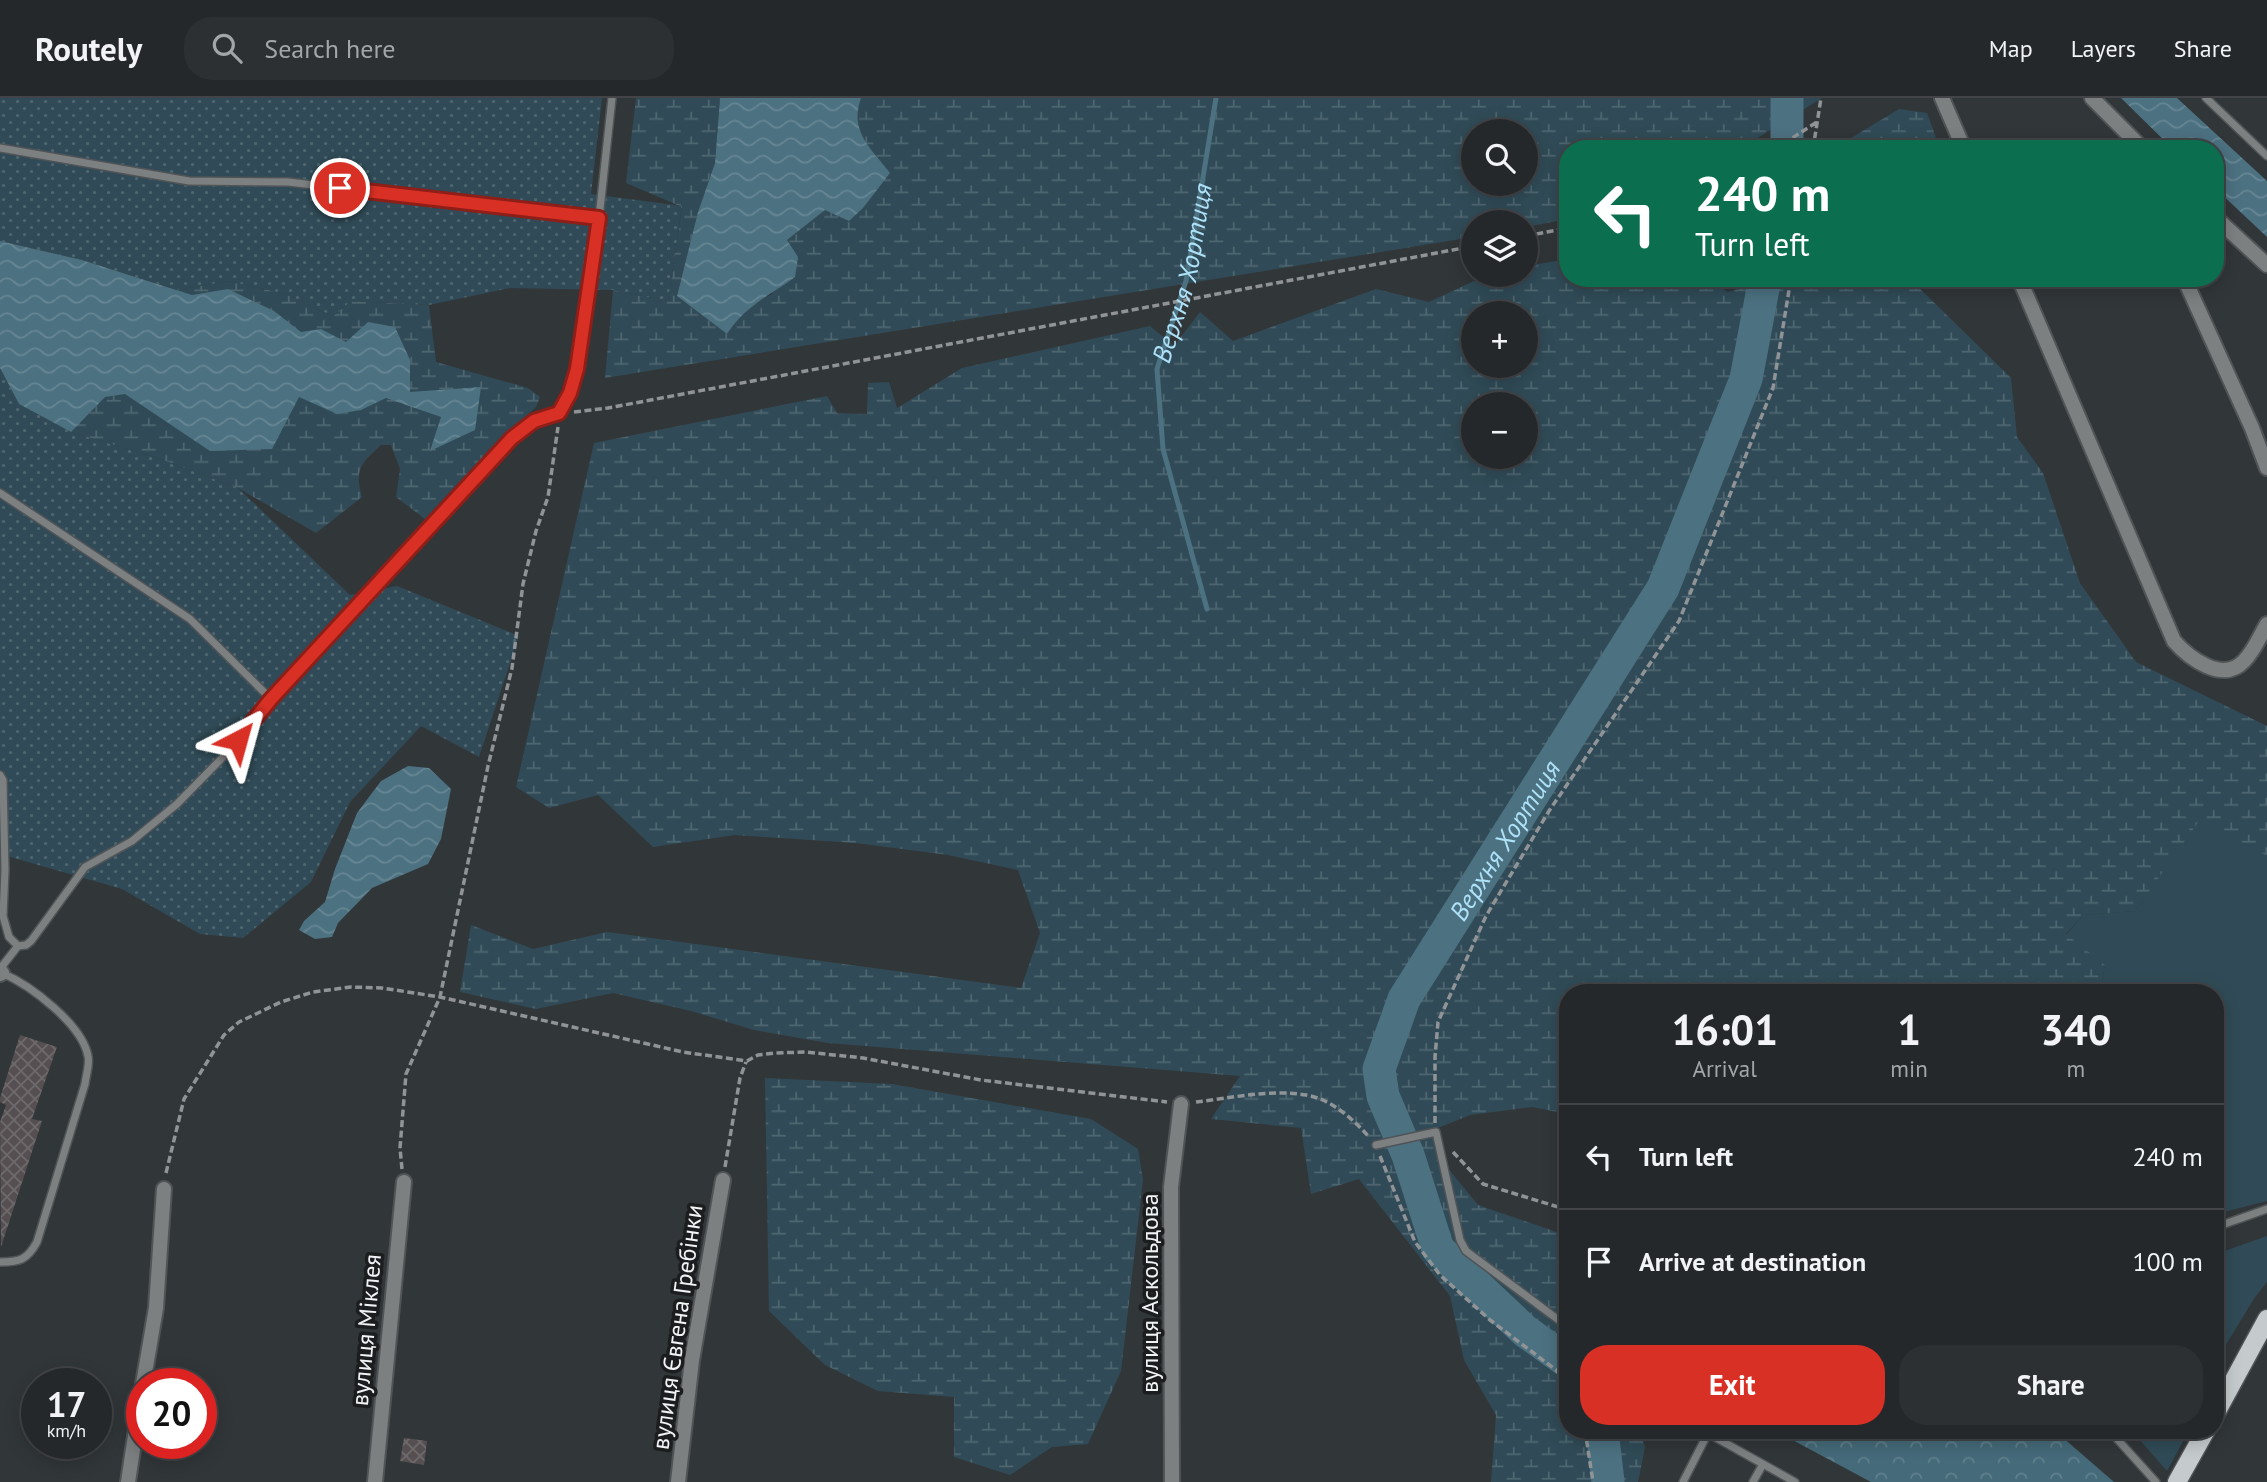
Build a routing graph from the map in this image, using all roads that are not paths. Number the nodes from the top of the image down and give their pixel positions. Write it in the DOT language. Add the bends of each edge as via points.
graph roads {
  1 [pos="612,98"];
  2 [pos="1942,98"];
  3 [pos="2092,98"];
  4 [pos="2206,98"];
  5 [pos="1960,140"];
  6 [pos="2134,140"];
  7 [pos="0,148"];
  8 [pos="2267,156"];
  9 [pos="599,218"];
  10 [pos="2224,225"];
  11 [pos="2267,265"];
  12 [pos="2023,287"];
  13 [pos="2188,287"];
  14 [pos="2267,468"];
  15 [pos="0,493"];
  16 [pos="2267,624"];
  17 [pos="271,699"];
  18 [pos="0,775"];
  19 [pos="18,946"];
  20 [pos="1,974"];
  21 [pos="1181,1104"];
  22 [pos="1376,1145"];
  23 [pos="723,1180"];
  24 [pos="404,1182"];
  25 [pos="163,1189"];
  26 [pos="2267,1209"];
  27 [pos="2224,1224"];
  28 [pos="0,1262"];
  29 [pos="2267,1319"];
  30 [pos="1559,1320"];
  31 [pos="146,1368"];
  32 [pos="2224,1398"];
  33 [pos="1702,1439"];
  34 [pos="1719,1439"];
  35 [pos="2117,1439"];
  36 [pos="2201,1439"];
  37 [pos="132,1459"];
  38 [pos="1763,1464"];
  39 [pos="128,1482"];
  40 [pos="375,1482"];
  41 [pos="678,1482"];
  42 [pos="1172,1482"];
  43 [pos="1683,1482"];
  44 [pos="1753,1482"];
  45 [pos="1795,1482"];
  46 [pos="2156,1482"];
  47 [pos="2177,1482"];
  1 -- 9 [label="lane"];
  2 -- 5 [label="street"];
  3 -- 6 [label="street"];
  4 -- 8 [label="lane"];
  7 -- 9 [label="lane" via="189,181 288,182"];
  9 -- 17 [label="lane" via="577,369 559,413 534,421 512,438"];
  10 -- 11 [label="street"];
  12 -- 16 [label="street" via="2174,641 2198,663 2223,670 2235,668 2247,659"];
  13 -- 14 [label="street"];
  15 -- 17 [label="lane" via="190,619"];
  17 -- 19 [label="lane" via="177,804 132,841 85,867 36,935"];
  18 -- 19 [label="lane" via="4,793 3,916 9,937"];
  19 -- 20 [label="lane"];
  20 -- 28 [label="lane" via="59,1013 78,1033 88,1057 85,1084 37,1242 20,1261"];
  21 -- 42 [label="street, вулиця Аскольдова" via="1171,1188"];
  22 -- 30 [label="lane" via="1436,1132 1466,1251"];
  23 -- 41 [label="street, вулиця Євгена Гребінки" via="692,1360"];
  24 -- 40 [label="street, вулиця Міклея"];
  25 -- 31 [label="street" via="156,1308"];
  26 -- 27 [label="lane"];
  29 -- 32 [label="main road"];
  33 -- 43 [label="lane"];
  34 -- 38 [label="lane"];
  35 -- 46 [label="lane"];
  36 -- 47 [label="main road"];
  37 -- 39 [label="street"];
  38 -- 44 [label="lane"];
  38 -- 45 [label="lane"];
}
